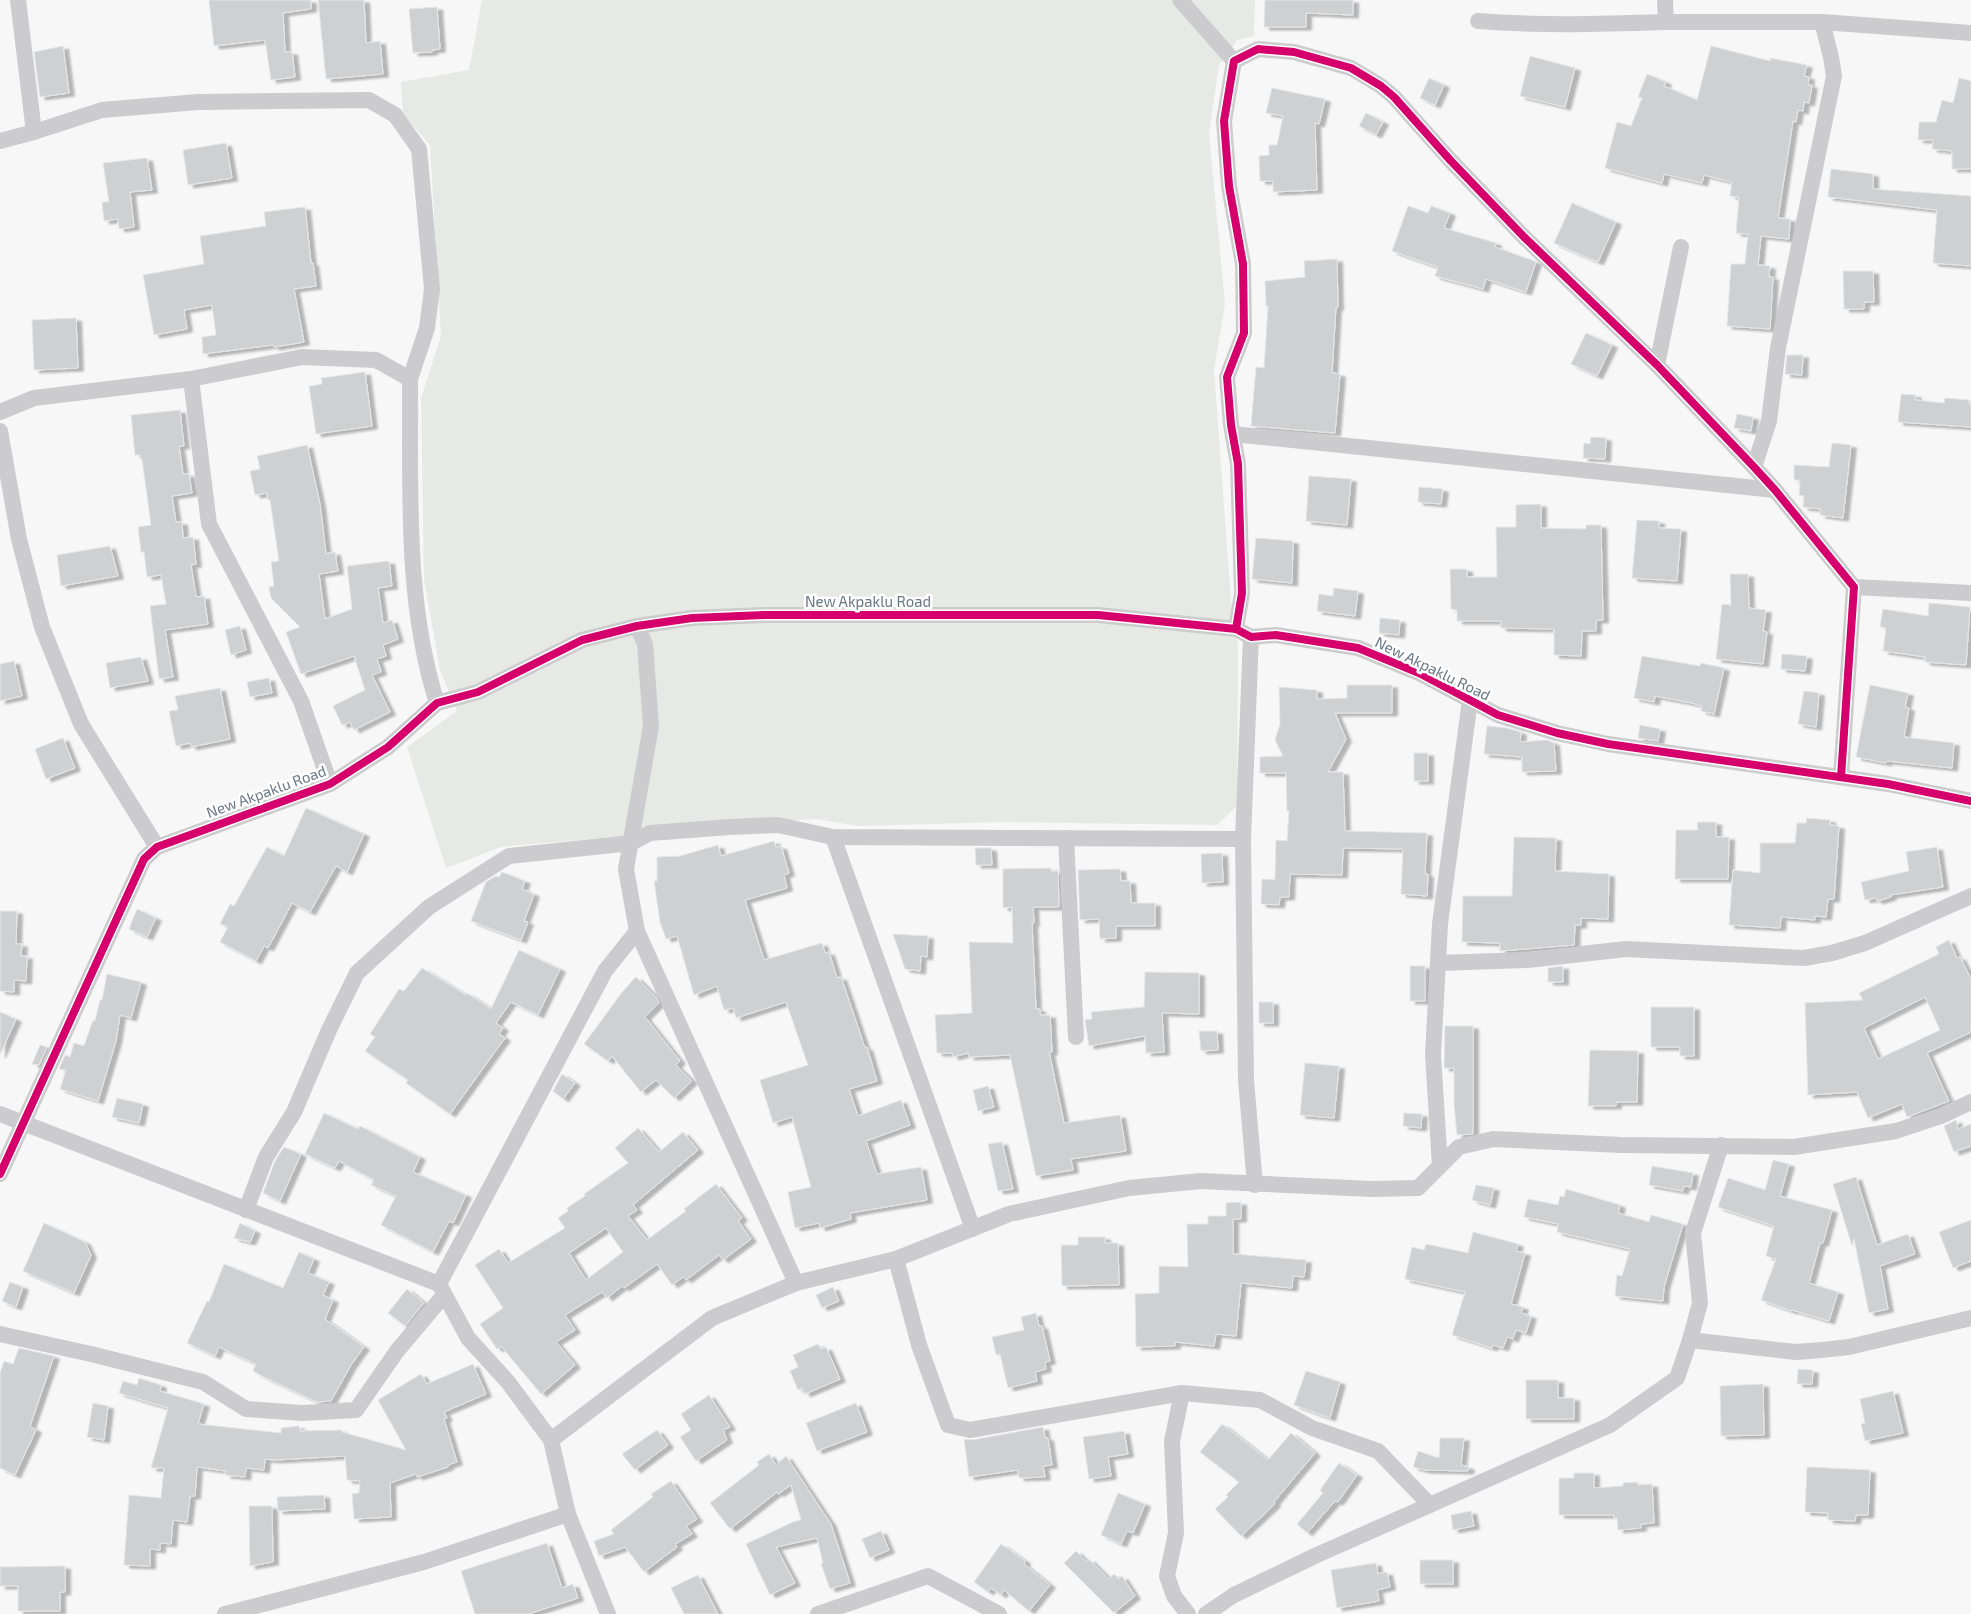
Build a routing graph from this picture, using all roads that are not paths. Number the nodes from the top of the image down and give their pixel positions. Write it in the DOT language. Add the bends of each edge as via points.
graph roads {
  1 [pos="18,0"];
  2 [pos="1180,0"];
  3 [pos="1665,0"];
  4 [pos="1478,21"];
  5 [pos="1666,22"];
  6 [pos="1822,22"];
  7 [pos="1971,33"];
  8 [pos="1234,61"];
  9 [pos="34,132"];
  10 [pos="0,140"];
  11 [pos="1681,247"];
  12 [pos="1657,365"];
  13 [pos="191,379"];
  14 [pos="410,379"];
  15 [pos="0,412"];
  16 [pos="0,431"];
  17 [pos="1232,434"];
  18 [pos="1754,467"];
  19 [pos="1775,490"];
  20 [pos="1854,587"];
  21 [pos="1971,593"];
  22 [pos="637,626"];
  23 [pos="1236,629"];
  24 [pos="1251,638"];
  25 [pos="1470,700"];
  26 [pos="436,703"];
  27 [pos="1841,777"];
  28 [pos="330,784"];
  29 [pos="1971,801"];
  30 [pos="833,837"];
  31 [pos="1066,838"];
  32 [pos="1244,839"];
  33 [pos="631,843"];
  34 [pos="157,846"];
  35 [pos="1971,896"];
  36 [pos="637,931"];
  37 [pos="1438,964"];
  38 [pos="1076,1037"];
  39 [pos="1971,1102"];
  40 [pos="0,1114"];
  41 [pos="24,1124"];
  42 [pos="1721,1145"];
  43 [pos="1440,1166"];
  44 [pos="0,1174"];
  45 [pos="1255,1185"];
  46 [pos="246,1210"];
  47 [pos="973,1229"];
  48 [pos="896,1259"];
  49 [pos="796,1283"];
  50 [pos="441,1290"];
  51 [pos="1971,1318"];
  52 [pos="0,1334"];
  53 [pos="1690,1340"];
  54 [pos="1182,1393"];
  55 [pos="551,1440"];
  56 [pos="1430,1505"];
  57 [pos="568,1514"];
  58 [pos="225,1614"];
  59 [pos="608,1614"];
  60 [pos="818,1614"];
  61 [pos="999,1614"];
  62 [pos="1188,1614"];
  63 [pos="1206,1614"];
  1 -- 9 [label="street"];
  2 -- 8 [label="street"];
  3 -- 5 [label="street"];
  4 -- 5 [label="street" via="1524,25"];
  5 -- 6 [label="street"];
  6 -- 7 [label="street"];
  6 -- 18 [label="street" via="1834,76 1778,348 1769,421"];
  8 -- 12 [label="street" via="1258,49 1294,52 1351,68 1381,86 1524,237"];
  8 -- 17 [label="street" via="1224,121 1229,186 1243,264 1244,333 1227,377"];
  9 -- 10 [label="street"];
  9 -- 14 [label="street" via="102,110 198,102 369,100 395,115 419,149 432,289 427,328"];
  11 -- 12 [label="street"];
  12 -- 18 [label="street"];
  13 -- 14 [label="street" via="302,357 376,360"];
  13 -- 15 [label="street" via="34,398"];
  13 -- 28 [label="street" via="208,524 301,701"];
  14 -- 26 [label="street" via="413,568 426,670"];
  16 -- 34 [label="street" via="19,539 42,627 82,724"];
  17 -- 19 [label="street"];
  17 -- 23 [label="street" via="1238,464 1242,593"];
  18 -- 19 [label="street"];
  19 -- 20 [label="street"];
  20 -- 21 [label="street"];
  20 -- 27 [label="street"];
  22 -- 23 [label="street, New Akpaklu Road" via="692,618 764,615 1098,615"];
  22 -- 26 [label="street, New Akpaklu Road" via="582,640 478,692"];
  22 -- 33 [label="street" via="645,644 651,726"];
  23 -- 24 [label="street, New Akpaklu Road"];
  24 -- 25 [label="street, New Akpaklu Road" via="1276,635 1358,648 1419,673"];
  24 -- 32 [label="street"];
  25 -- 27 [label="street, New Akpaklu Road" via="1498,715 1600,742"];
  25 -- 37 [label="street" via="1440,924"];
  26 -- 28 [label="street, New Akpaklu Road" via="388,747"];
  27 -- 29 [label="street, New Akpaklu Road"];
  28 -- 34 [label="street, New Akpaklu Road"];
  30 -- 31 [label="street"];
  30 -- 33 [label="street" via="778,825 650,833"];
  30 -- 47 [label="street"];
  31 -- 32 [label="street"];
  31 -- 38 [label="street"];
  32 -- 45 [label="street" via="1246,1080"];
  33 -- 36 [label="street" via="626,869"];
  33 -- 46 [label="street" via="509,856 429,907 357,973 294,1112 266,1157"];
  34 -- 41 [label="street" via="144,859"];
  35 -- 37 [label="street" via="1865,944 1804,958 1626,948 1528,960"];
  36 -- 49 [label="street"];
  36 -- 50 [label="street" via="604,971"];
  37 -- 43 [label="street" via="1433,1055"];
  39 -- 42 [label="street" via="1896,1131 1848,1140 1794,1147"];
  40 -- 41 [label="street"];
  41 -- 44 [label="street"];
  41 -- 46 [label="street"];
  42 -- 43 [label="street" via="1620,1145 1493,1139 1459,1147"];
  42 -- 53 [label="street" via="1693,1234 1700,1303"];
  43 -- 45 [label="street" via="1418,1188"];
  45 -- 47 [label="street" via="1200,1181 1129,1188 1009,1214"];
  46 -- 50 [label="street"];
  47 -- 48 [label="street"];
  48 -- 49 [label="street"];
  48 -- 54 [label="street" via="919,1345 948,1425 970,1430"];
  49 -- 55 [label="street" via="712,1318"];
  50 -- 52 [label="street" via="356,1410 302,1413 246,1409 203,1382"];
  50 -- 55 [label="street" via="468,1338 508,1382"];
  51 -- 53 [label="street" via="1850,1347 1822,1350 1796,1352"];
  53 -- 56 [label="street" via="1677,1378 1610,1425"];
  54 -- 56 [label="street" via="1260,1400 1312,1428 1378,1450"];
  54 -- 62 [label="street" via="1172,1441 1176,1532 1167,1576 1174,1596"];
  55 -- 57 [label="street"];
  56 -- 63 [label="street" via="1234,1595"];
  57 -- 58 [label="street" via="424,1562"];
  57 -- 59 [label="street"];
  60 -- 61 [label="street" via="928,1576"];
}
